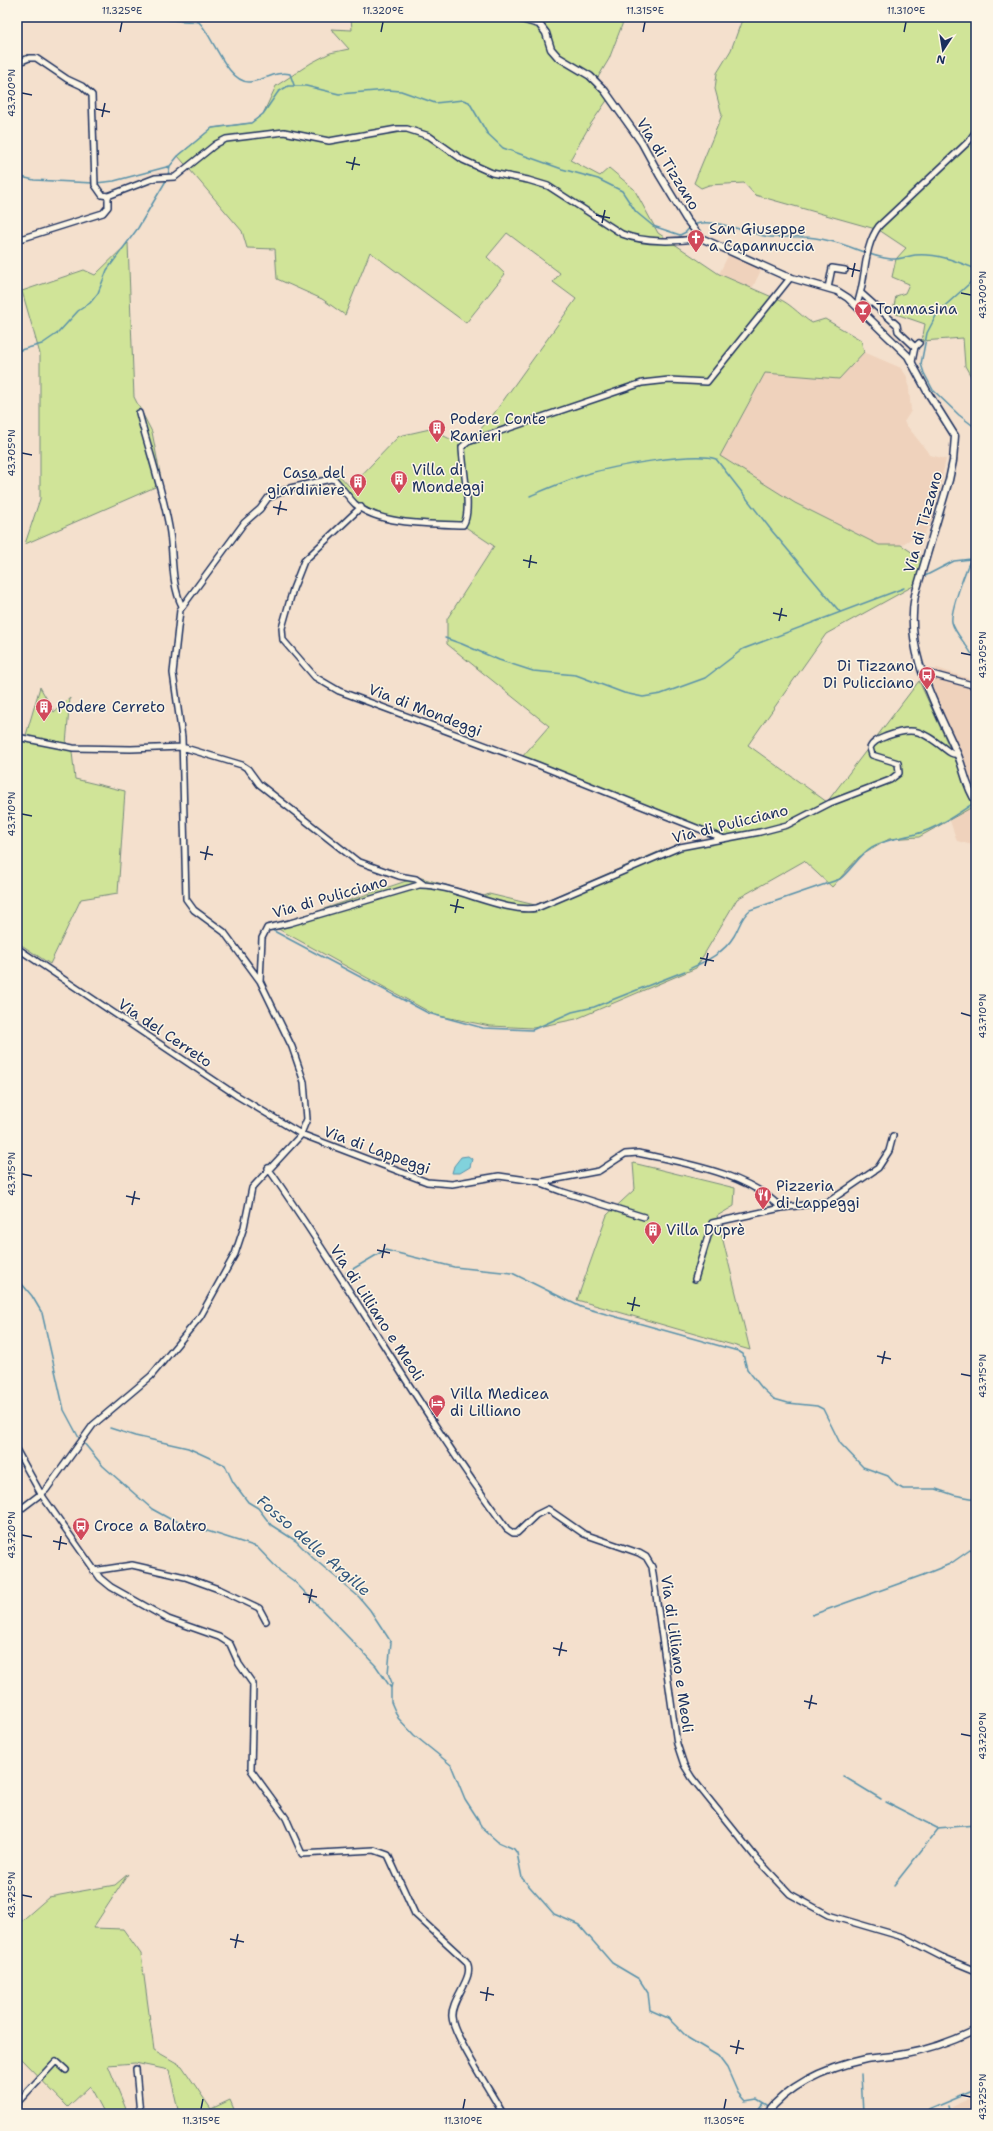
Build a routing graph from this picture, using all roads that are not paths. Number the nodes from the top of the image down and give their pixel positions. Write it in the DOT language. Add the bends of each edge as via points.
graph roads {
  1 [pos="514,17"];
  2 [pos="17,63"];
  3 [pos="976,131"];
  4 [pos="108,196"];
  5 [pos="701,238"];
  6 [pos="17,240"];
  7 [pos="845,270"];
  8 [pos="790,277"];
  9 [pos="828,288"];
  10 [pos="861,293"];
  11 [pos="857,304"];
  12 [pos="912,362"];
  13 [pos="139,414"];
  14 [pos="361,507"];
  15 [pos="182,606"];
  16 [pos="923,674"];
  17 [pos="976,686"];
  18 [pos="17,737"];
  19 [pos="182,737"];
  20 [pos="169,747"];
  21 [pos="182,747"];
  22 [pos="196,750"];
  23 [pos="958,754"];
  24 [pos="183,756"];
  25 [pos="975,801"];
  26 [pos="723,839"];
  27 [pos="423,884"];
  28 [pos="17,948"];
  29 [pos="260,981"];
  30 [pos="301,1134"];
  31 [pos="893,1136"];
  32 [pos="268,1168"];
  33 [pos="541,1182"];
  34 [pos="781,1208"];
  35 [pos="644,1217"];
  36 [pos="695,1279"];
  37 [pos="17,1451"];
  38 [pos="41,1494"];
  39 [pos="17,1512"];
  40 [pos="94,1571"];
  41 [pos="266,1621"];
  42 [pos="976,1971"];
  43 [pos="974,2031"];
  44 [pos="136,2069"];
  45 [pos="66,2070"];
  46 [pos="17,2102"];
  47 [pos="140,2114"];
  48 [pos="504,2114"];
  49 [pos="766,2114"];
  1 -- 5 [label="main road, Via di Tizzano" via="539,24 546,33 551,49 590,76 605,91 642,142 686,219"];
  2 -- 4 [label="street" via="36,58 92,95 95,185 102,195"];
  3 -- 10 [label="street" via="968,142 879,226 872,236"];
  4 -- 5 [label="street" via="155,178 173,178 180,175 216,144 226,139 284,132 329,141 407,129 429,136 463,160 492,173 548,186 632,238 677,241"];
  4 -- 6 [label="street" via="108,207 103,213"];
  5 -- 8 [label="main road, Via di Tizzano"];
  7 -- 9 [label="street" via="832,268"];
  8 -- 9 [label="main road, Via di Tizzano"];
  8 -- 14 [label="street" via="707,382 669,380 642,383 468,442 462,447 467,507 466,521 463,525 406,523"];
  9 -- 11 [label="main road, Via di Tizzano" via="838,291"];
  10 -- 11 [label="street"];
  10 -- 12 [label="street" via="897,325 898,331 917,345"];
  11 -- 12 [label="main road, Via di Tizzano"];
  12 -- 16 [label="main road, Via di Tizzano" via="953,432 956,443 949,480 912,613 918,660"];
  13 -- 15 [label="street" via="165,503 172,542 174,575"];
  14 -- 15 [label="street" via="331,479 290,488 272,495 244,523"];
  14 -- 26 [label="street, Via di Mondeggi" via="304,561 282,628 283,640 315,678 340,691 538,765"];
  15 -- 19 [label="street" via="173,673"];
  16 -- 17 [label="street" via="928,673"];
  16 -- 23 [label="main road, Via di Tizzano"];
  18 -- 20 [label="street" via="73,748"];
  19 -- 21 [label="street"];
  19 -- 22 [label="street"];
  20 -- 21 [label="street"];
  20 -- 24 [label="street" via="179,751"];
  21 -- 22 [label="street"];
  21 -- 24 [label="street"];
  22 -- 27 [label="street" via="248,769 259,784 357,861 399,876 416,879"];
  23 -- 25 [label="main road, Via di Tizzano"];
  23 -- 26 [label="street, Via di Pulicciano" via="951,753 921,732 902,730 874,742 870,748 872,755 898,763 899,770 894,778 830,803 787,825"];
  24 -- 29 [label="street" via="186,898 194,910 224,932"];
  26 -- 27 [label="street, Via di Pulicciano" via="691,844 667,852 534,909 520,908"];
  27 -- 29 [label="street, Via di Pulicciano" via="267,928 262,938"];
  28 -- 30 [label="street, Via del Cerreto" via="236,1095"];
  29 -- 30 [label="street, Via di Pulicciano" via="302,1074 307,1119"];
  30 -- 32 [label="street, Via di Pulicciano"];
  30 -- 33 [label="street, Via di Lappeggi" via="427,1182 452,1184 499,1176"];
  31 -- 34 [label="street" via="889,1151 878,1168 828,1202"];
  32 -- 38 [label="street, Via di Pulicciano" via="252,1188 235,1254 202,1314 151,1376 93,1425"];
  32 -- 42 [label="street, Via di Lilliano e Meoli" via="437,1429 507,1529 517,1533 536,1515 548,1509 584,1534 646,1556 650,1562 657,1595 677,1744 684,1765 732,1829 773,1876 790,1894 821,1912 903,1936 942,1957"];
  33 -- 34 [label="street, Via di Lappeggi" via="599,1171 625,1154 638,1152 738,1179 770,1197"];
  33 -- 35 [label="street, Via di Lappeggi" via="563,1192"];
  34 -- 36 [label="street" via="712,1223"];
  37 -- 38 [label="street"];
  38 -- 39 [label="street, Via di Pulicciano"];
  38 -- 40 [label="street"];
  40 -- 41 [label="street" via="132,1565 185,1577 259,1608"];
  40 -- 48 [label="street" via="111,1587 168,1619 219,1637 230,1644 252,1684 251,1770 286,1818 302,1854 374,1850 388,1854 415,1914 470,1966 469,1974 453,2006 452,2020"];
  43 -- 49 [label="main road" via="954,2040 905,2054 866,2059 838,2067 808,2079 777,2102"];
  44 -- 47 [label="street"];
  45 -- 46 [label="street" via="56,2061"];
}
